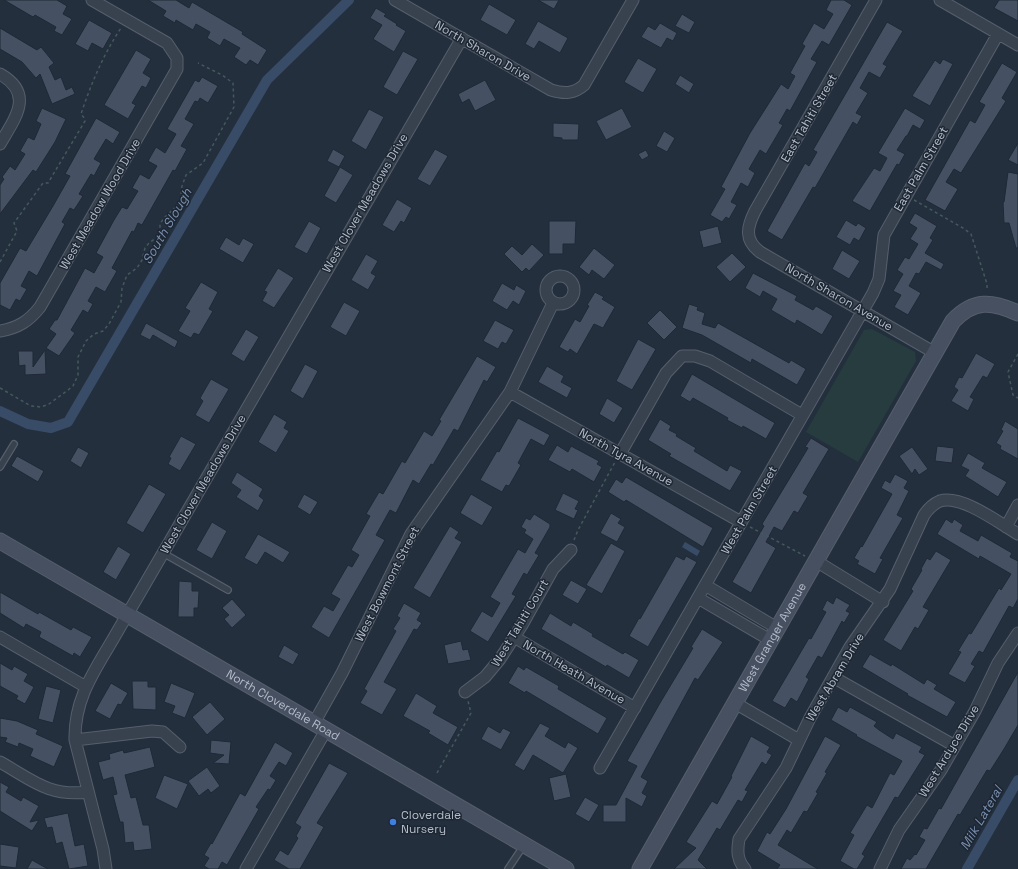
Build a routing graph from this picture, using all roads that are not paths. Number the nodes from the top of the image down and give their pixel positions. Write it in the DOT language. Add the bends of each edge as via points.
graph roads {
  1 [pos="92,0"];
  2 [pos="395,0"];
  3 [pos="633,0"];
  4 [pos="876,0"];
  5 [pos="940,0"];
  6 [pos="998,34"];
  7 [pos="462,38"];
  8 [pos="1018,45"];
  9 [pos="0,74"];
  10 [pos="0,144"];
  11 [pos="748,237"];
  12 [pos="553,303"];
  13 [pos="862,311"];
  14 [pos="1018,313"];
  15 [pos="0,331"];
  16 [pos="935,353"];
  17 [pos="510,392"];
  18 [pos="802,416"];
  19 [pos="14,444"];
  20 [pos="620,454"];
  21 [pos="0,467"];
  22 [pos="1018,505"];
  23 [pos="741,522"];
  24 [pos="1006,527"];
  25 [pos="1018,534"];
  26 [pos="0,541"];
  27 [pos="571,550"];
  28 [pos="163,553"];
  29 [pos="816,561"];
  30 [pos="705,585"];
  31 [pos="228,590"];
  32 [pos="698,598"];
  33 [pos="883,602"];
  34 [pos="127,615"];
  35 [pos="1018,632"];
  36 [pos="774,634"];
  37 [pos="0,637"];
  38 [pos="514,637"];
  39 [pos="833,677"];
  40 [pos="86,687"];
  41 [pos="465,692"];
  42 [pos="734,703"];
  43 [pos="635,708"];
  44 [pos="320,726"];
  45 [pos="74,740"];
  46 [pos="799,740"];
  47 [pos="955,746"];
  48 [pos="180,747"];
  49 [pos="0,762"];
  50 [pos="600,768"];
  51 [pos="88,792"];
  52 [pos="524,845"];
  53 [pos="106,869"];
  54 [pos="246,869"];
  55 [pos="508,869"];
  56 [pos="566,869"];
  57 [pos="640,869"];
  58 [pos="745,869"];
  59 [pos="880,869"];
  1 -- 15 [label="street, West Meadow Wood Drive" via="167,43 177,58 177,69 40,306 23,324"];
  2 -- 7 [label="street, North Sharon Drive"];
  3 -- 7 [label="street, North Sharon Drive" via="584,85 573,92 560,93 551,90"];
  4 -- 11 [label="street, East Tahiti Street" via="753,216 748,227"];
  5 -- 6 [label="street"];
  6 -- 8 [label="street"];
  6 -- 13 [label="street, East Palm Street" via="884,235 879,279"];
  7 -- 28 [label="street, West Clover Meadows Drive"];
  9 -- 10 [label="street" via="11,80 18,90 21,102 17,115"];
  11 -- 13 [label="street, North Sharon Avenue" via="760,252"];
  12 -- 17 [label="street, West Bowmont Street"];
  13 -- 16 [label="street, North Sharon Avenue"];
  13 -- 18 [label="street, West Palm Street"];
  14 -- 16 [label="street, West Granger Avenue" via="1001,305 988,303 972,306 961,312 953,321"];
  16 -- 29 [label="street, West Granger Avenue"];
  17 -- 20 [label="street, North Tyra Avenue"];
  17 -- 44 [label="street, West Bowmont Street" via="411,534 342,673"];
  18 -- 20 [label="street" via="710,361 695,356 682,356 666,373"];
  18 -- 23 [label="street, West Palm Street"];
  19 -- 21 [label="lane"];
  20 -- 23 [label="street, North Tyra Avenue"];
  22 -- 24 [label="street"];
  23 -- 30 [label="street, West Palm Street"];
  24 -- 25 [label="street"];
  24 -- 33 [label="street, West Abram Drive" via="952,499 931,506 924,515"];
  26 -- 34 [label="street, North Cloverdale Road"];
  27 -- 38 [label="street, West Tahiti Court" via="552,569"];
  28 -- 31 [label="lane"];
  28 -- 34 [label="street, West Clover Meadows Drive"];
  29 -- 33 [label="street"];
  29 -- 36 [label="street, West Granger Avenue"];
  30 -- 32 [label="street, West Palm Street"];
  30 -- 36 [label="street"];
  32 -- 36 [label="street"];
  32 -- 43 [label="street, West Palm Street"];
  33 -- 39 [label="street, West Abram Drive" via="850,647"];
  34 -- 40 [label="street, West Clover Meadows Drive"];
  34 -- 44 [label="street, North Cloverdale Road"];
  35 -- 47 [label="street, West Ardyce Drive" via="998,663"];
  36 -- 42 [label="street, West Granger Avenue"];
  37 -- 40 [label="street"];
  38 -- 41 [label="street, West Tahiti Court" via="486,677"];
  38 -- 43 [label="street, North Heath Avenue"];
  39 -- 46 [label="street, West Abram Drive"];
  39 -- 47 [label="street"];
  40 -- 45 [label="street, West Clover Meadows Drive" via="76,713"];
  42 -- 46 [label="street"];
  42 -- 57 [label="street, West Granger Avenue"];
  43 -- 50 [label="street, West Palm Street"];
  44 -- 52 [label="street, North Cloverdale Road"];
  44 -- 54 [label="street, West Bowmont Street"];
  45 -- 48 [label="street" via="152,731 163,732"];
  45 -- 51 [label="street, West Clover Meadows Drive"];
  46 -- 58 [label="street, West Abram Drive" via="786,768 739,839 738,858"];
  47 -- 59 [label="street, West Ardyce Drive" via="899,830"];
  49 -- 51 [label="street" via="45,788 70,794"];
  51 -- 53 [label="street, West Clover Meadows Drive"];
  52 -- 55 [label="lane"];
  52 -- 56 [label="street, North Cloverdale Road"];
}
